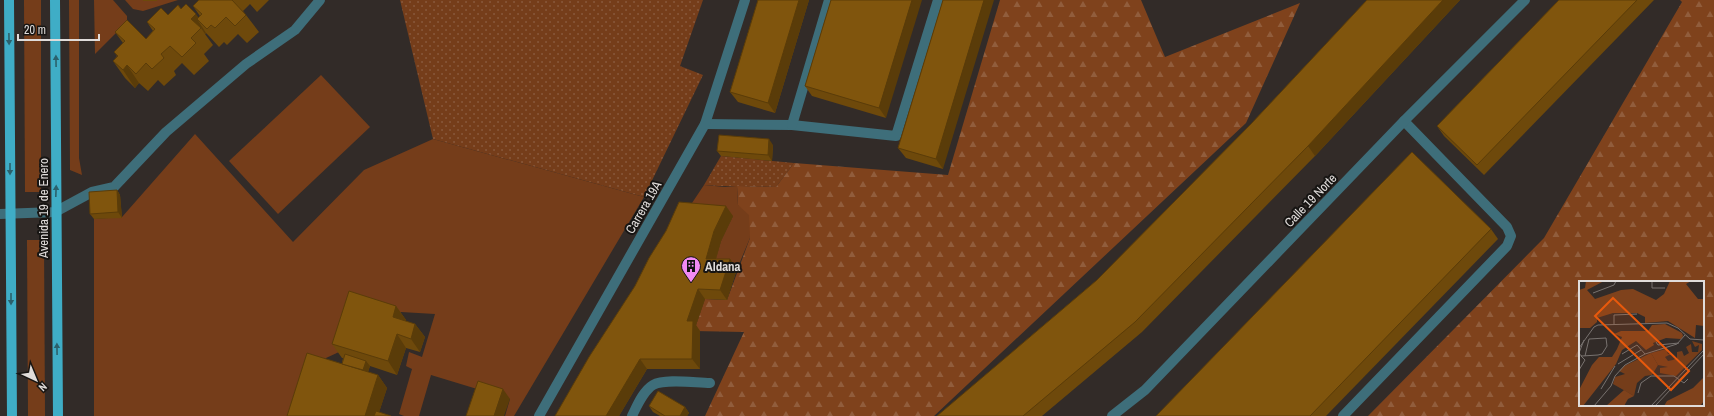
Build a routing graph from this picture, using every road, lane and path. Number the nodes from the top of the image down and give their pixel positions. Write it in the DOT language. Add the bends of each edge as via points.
graph roads {
  1 [pos="9,0"];
  2 [pos="56,0"];
  3 [pos="320,0"];
  4 [pos="745,0"];
  5 [pos="829,0"];
  6 [pos="938,0"];
  7 [pos="1525,0"];
  8 [pos="1404,121"];
  9 [pos="705,124"];
  10 [pos="792,125"];
  11 [pos="55,212"];
  12 [pos="5,214"];
  13 [pos="710,383"];
  14 [pos="12,416"];
  15 [pos="58,416"];
  16 [pos="539,416"];
  17 [pos="632,416"];
  18 [pos="1112,416"];
  19 [pos="1343,416"];
  1 -- 12 [label="main road, one-way"];
  11 -- 2 [label="main road, Avenida 19 de Enero, one-way"];
  3 -- 11 [label="street" via="295,30 246,64 166,132 114,187 92,192"];
  4 -- 9 [label="street, Carrera 19A"];
  5 -- 10 [label="street"];
  6 -- 10 [label="street" via="896,136"];
  7 -- 8 [label="street, Calle 19 Norte"];
  8 -- 18 [label="street, Calle 19 Norte" via="1145,390"];
  8 -- 19 [label="street" via="1507,227 1511,236 1507,246"];
  9 -- 10 [label="street"];
  9 -- 16 [label="street, Carrera 19A"];
  11 -- 12 [label="street"];
  15 -- 11 [label="main road, Avenida 19 de Enero, one-way"];
  12 -- 14 [label="main road, one-way"];
  13 -- 17 [label="street" via="661,382 652,386 643,396"];
}
